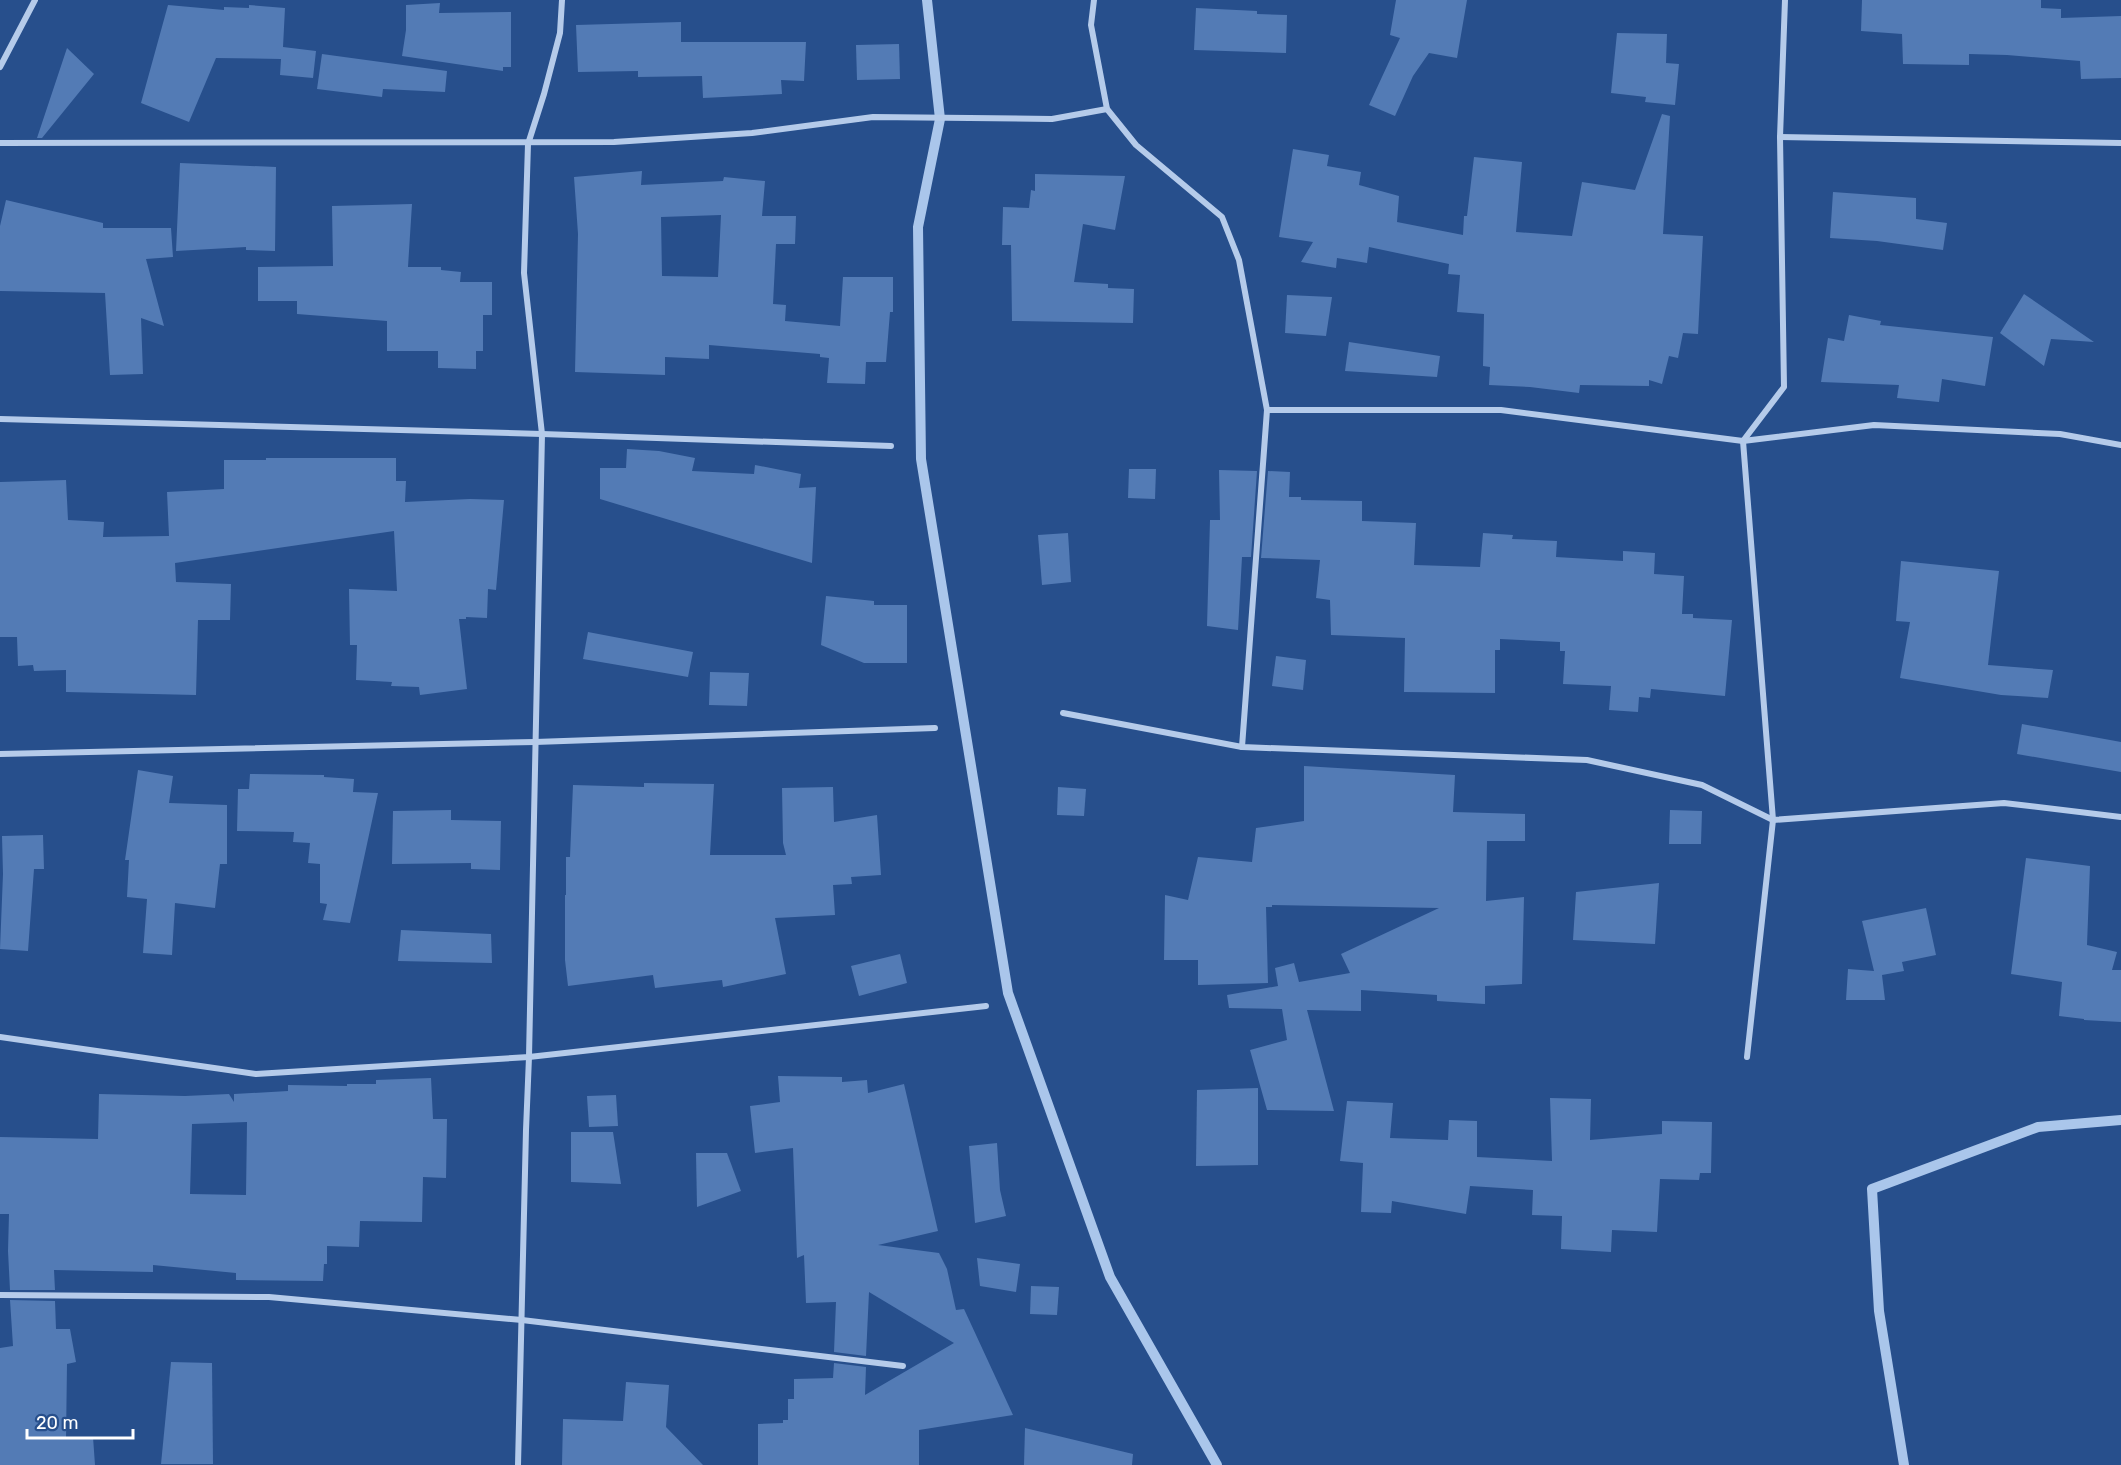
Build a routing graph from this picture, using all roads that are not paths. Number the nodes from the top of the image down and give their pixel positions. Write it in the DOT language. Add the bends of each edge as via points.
graph roads {
  1 [pos="35,0"];
  2 [pos="562,0"];
  3 [pos="1094,0"];
  4 [pos="1785,0"];
  5 [pos="0,67"];
  6 [pos="1107,109"];
  7 [pos="1780,136"];
  8 [pos="0,143"];
  9 [pos="2121,143"];
  10 [pos="528,144"];
  11 [pos="1267,410"];
  12 [pos="0,419"];
  13 [pos="542,434"];
  14 [pos="1743,441"];
  15 [pos="2121,445"];
  16 [pos="891,446"];
  17 [pos="1063,713"];
  18 [pos="935,728"];
  19 [pos="535,742"];
  20 [pos="1242,747"];
  21 [pos="0,754"];
  22 [pos="2121,817"];
  23 [pos="1773,820"];
  24 [pos="986,1006"];
  25 [pos="0,1037"];
  26 [pos="530,1056"];
  27 [pos="1747,1057"];
  28 [pos="0,1295"];
  29 [pos="522,1320"];
  30 [pos="903,1366"];
  31 [pos="518,1465"];
  1 -- 5 [label="street"];
  2 -- 10 [label="street" via="560,33"];
  3 -- 6 [label="street" via="1091,25"];
  4 -- 7 [label="street"];
  6 -- 10 [label="street" via="1052,119 873,117 752,133"];
  6 -- 11 [label="street" via="1136,145 1222,217 1239,260"];
  7 -- 9 [label="street"];
  7 -- 14 [label="street" via="1784,387"];
  8 -- 10 [label="street"];
  10 -- 13 [label="street" via="524,273"];
  11 -- 14 [label="street" via="1502,410"];
  11 -- 20 [label="street"];
  12 -- 13 [label="street"];
  13 -- 16 [label="street"];
  13 -- 19 [label="street"];
  14 -- 15 [label="street" via="1874,425 2060,434"];
  14 -- 23 [label="street"];
  17 -- 20 [label="street"];
  18 -- 19 [label="street"];
  19 -- 21 [label="street"];
  19 -- 26 [label="street"];
  20 -- 23 [label="street" via="1587,760 1702,785"];
  22 -- 23 [label="street" via="2004,803"];
  23 -- 27 [label="street"];
  24 -- 26 [label="street"];
  25 -- 26 [label="street" via="256,1074"];
  26 -- 29 [label="street"];
  28 -- 29 [label="street" via="269,1297"];
  29 -- 30 [label="street"];
  29 -- 31 [label="street"];
}
